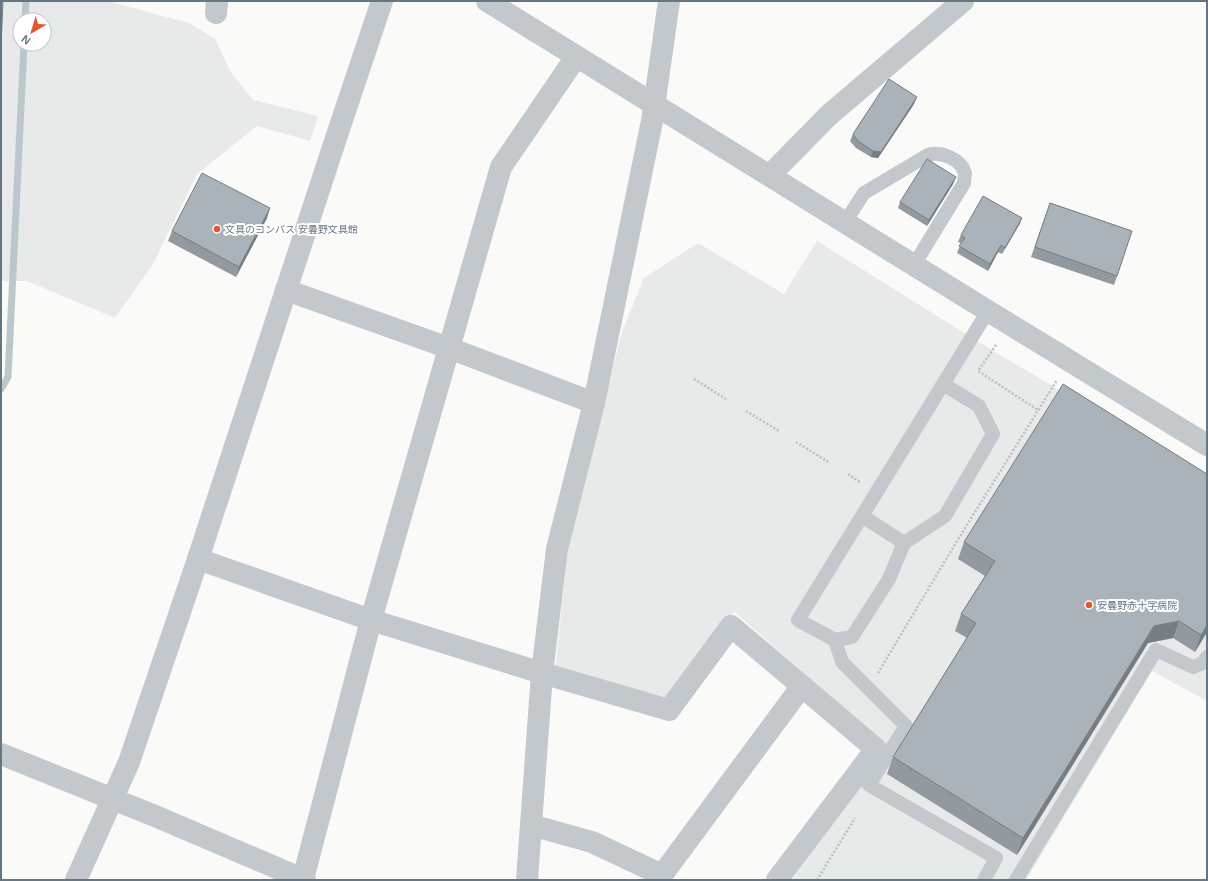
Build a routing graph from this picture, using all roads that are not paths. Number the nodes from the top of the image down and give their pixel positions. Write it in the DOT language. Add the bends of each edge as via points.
graph roads {
  1 [pos="382,1"];
  2 [pos="487,1"];
  3 [pos="670,1"];
  4 [pos="964,1"];
  5 [pos="576,57"];
  6 [pos="655,106"];
  7 [pos="770,175"];
  8 [pos="845,222"];
  9 [pos="914,265"];
  10 [pos="286,290"];
  11 [pos="988,312"];
  12 [pos="449,348"];
  13 [pos="943,384"];
  14 [pos="594,403"];
  15 [pos="1207,445"];
  16 [pos="862,516"];
  17 [pos="904,543"];
  18 [pos="198,559"];
  19 [pos="371,620"];
  20 [pos="835,640"];
  21 [pos="1207,657"];
  22 [pos="542,673"];
  23 [pos="802,686"];
  24 [pos="1,754"];
  25 [pos="113,799"];
  26 [pos="531,825"];
  27 [pos="661,877"];
  28 [pos="76,880"];
  29 [pos="304,880"];
  30 [pos="527,880"];
  31 [pos="777,880"];
  32 [pos="984,880"];
  33 [pos="1016,880"];
  1 -- 10 [label="street"];
  2 -- 5 [label="street"];
  3 -- 6 [label="street"];
  4 -- 7 [label="street" via="829,115"];
  5 -- 6 [label="street"];
  5 -- 12 [label="street" via="501,167"];
  6 -- 7 [label="street"];
  6 -- 14 [label="street"];
  7 -- 8 [label="street"];
  8 -- 9 [label="street"];
  8 -- 9 [label="lane" via="864,193 928,155 935,153 954,160 965,174 964,183"];
  9 -- 11 [label="street"];
  10 -- 12 [label="street"];
  10 -- 18 [label="street"];
  11 -- 13 [label="lane"];
  11 -- 15 [label="street"];
  12 -- 14 [label="street"];
  12 -- 19 [label="street"];
  13 -- 16 [label="lane"];
  13 -- 17 [label="lane" via="979,406 993,434 945,516"];
  14 -- 22 [label="street" via="557,549"];
  16 -- 17 [label="lane"];
  16 -- 20 [label="lane" via="798,620"];
  17 -- 20 [label="lane" via="889,579 852,637"];
  18 -- 19 [label="street"];
  18 -- 25 [label="street" via="129,762"];
  19 -- 22 [label="street"];
  19 -- 29 [label="street"];
  20 -- 32 [label="lane" via="842,662 906,726 869,785 996,858"];
  21 -- 33 [label="lane" via="1203,663 1193,668 1156,650"];
  22 -- 23 [label="street" via="669,710 731,626"];
  22 -- 26 [label="street"];
  23 -- 27 [label="street"];
  23 -- 31 [label="street" via="876,749"];
  24 -- 25 [label="street"];
  25 -- 28 [label="street"];
  25 -- 29 [label="street"];
  26 -- 27 [label="street" via="592,842"];
  26 -- 30 [label="street"];
}
